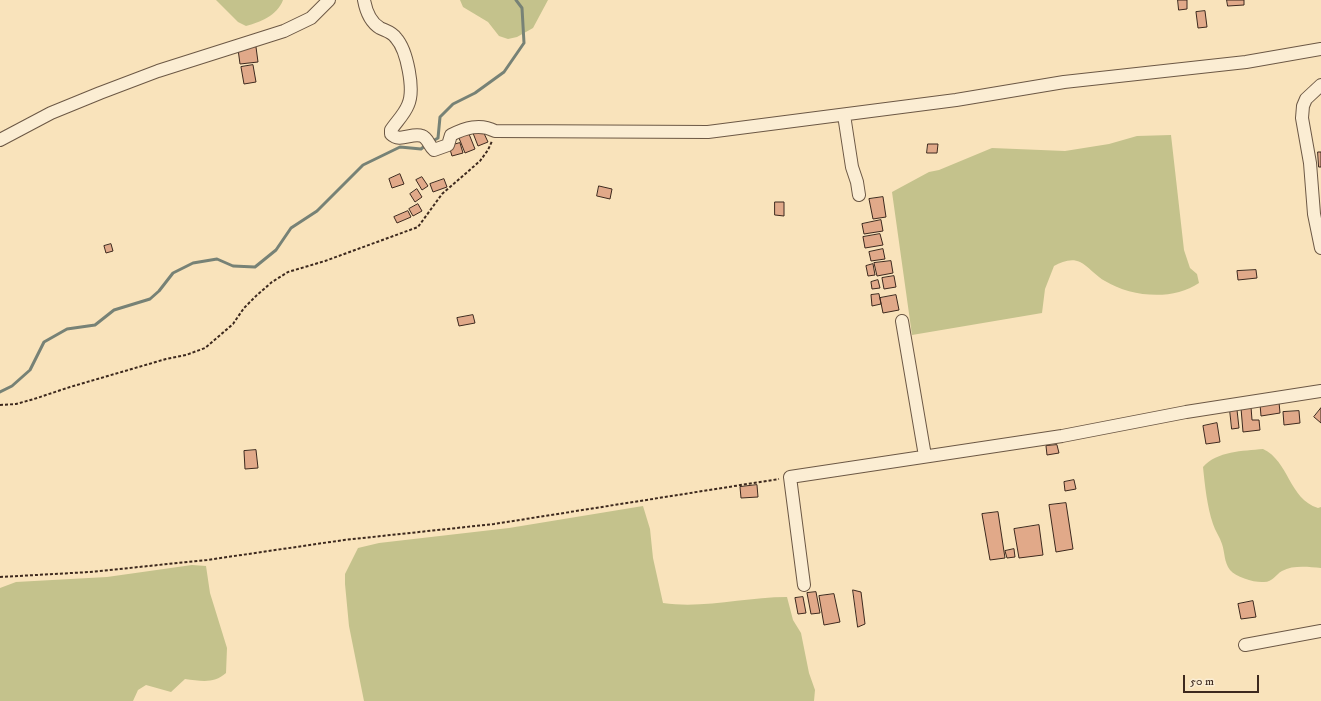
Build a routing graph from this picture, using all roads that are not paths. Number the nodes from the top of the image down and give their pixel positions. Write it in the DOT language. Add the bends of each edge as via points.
graph roads {
  1 [pos="329,0"];
  2 [pos="364,0"];
  3 [pos="1321,49"];
  4 [pos="1321,85"];
  5 [pos="844,115"];
  6 [pos="0,140"];
  7 [pos="859,195"];
  8 [pos="1321,248"];
  9 [pos="902,321"];
  10 [pos="1321,391"];
  11 [pos="925,456"];
  12 [pos="804,585"];
  13 [pos="1321,631"];
  14 [pos="1245,645"];
  1 -- 6 [label="street" via="311,18 284,31 107,90 51,113"];
  2 -- 5 [label="street" via="367,12 376,25 397,38 410,76 410,100 391,134 399,138 420,135 436,149 448,145 451,135 470,127 487,127 495,131 708,132"];
  3 -- 5 [label="street" via="1246,62 1064,82"];
  4 -- 8 [label="street" via="1306,99 1302,118 1310,163 1314,214"];
  5 -- 7 [label="street"];
  9 -- 11 [label="street"];
  10 -- 11 [label="street" via="1186,412 1062,436"];
  11 -- 12 [label="street" via="790,477"];
  13 -- 14 [label="street"];
}
